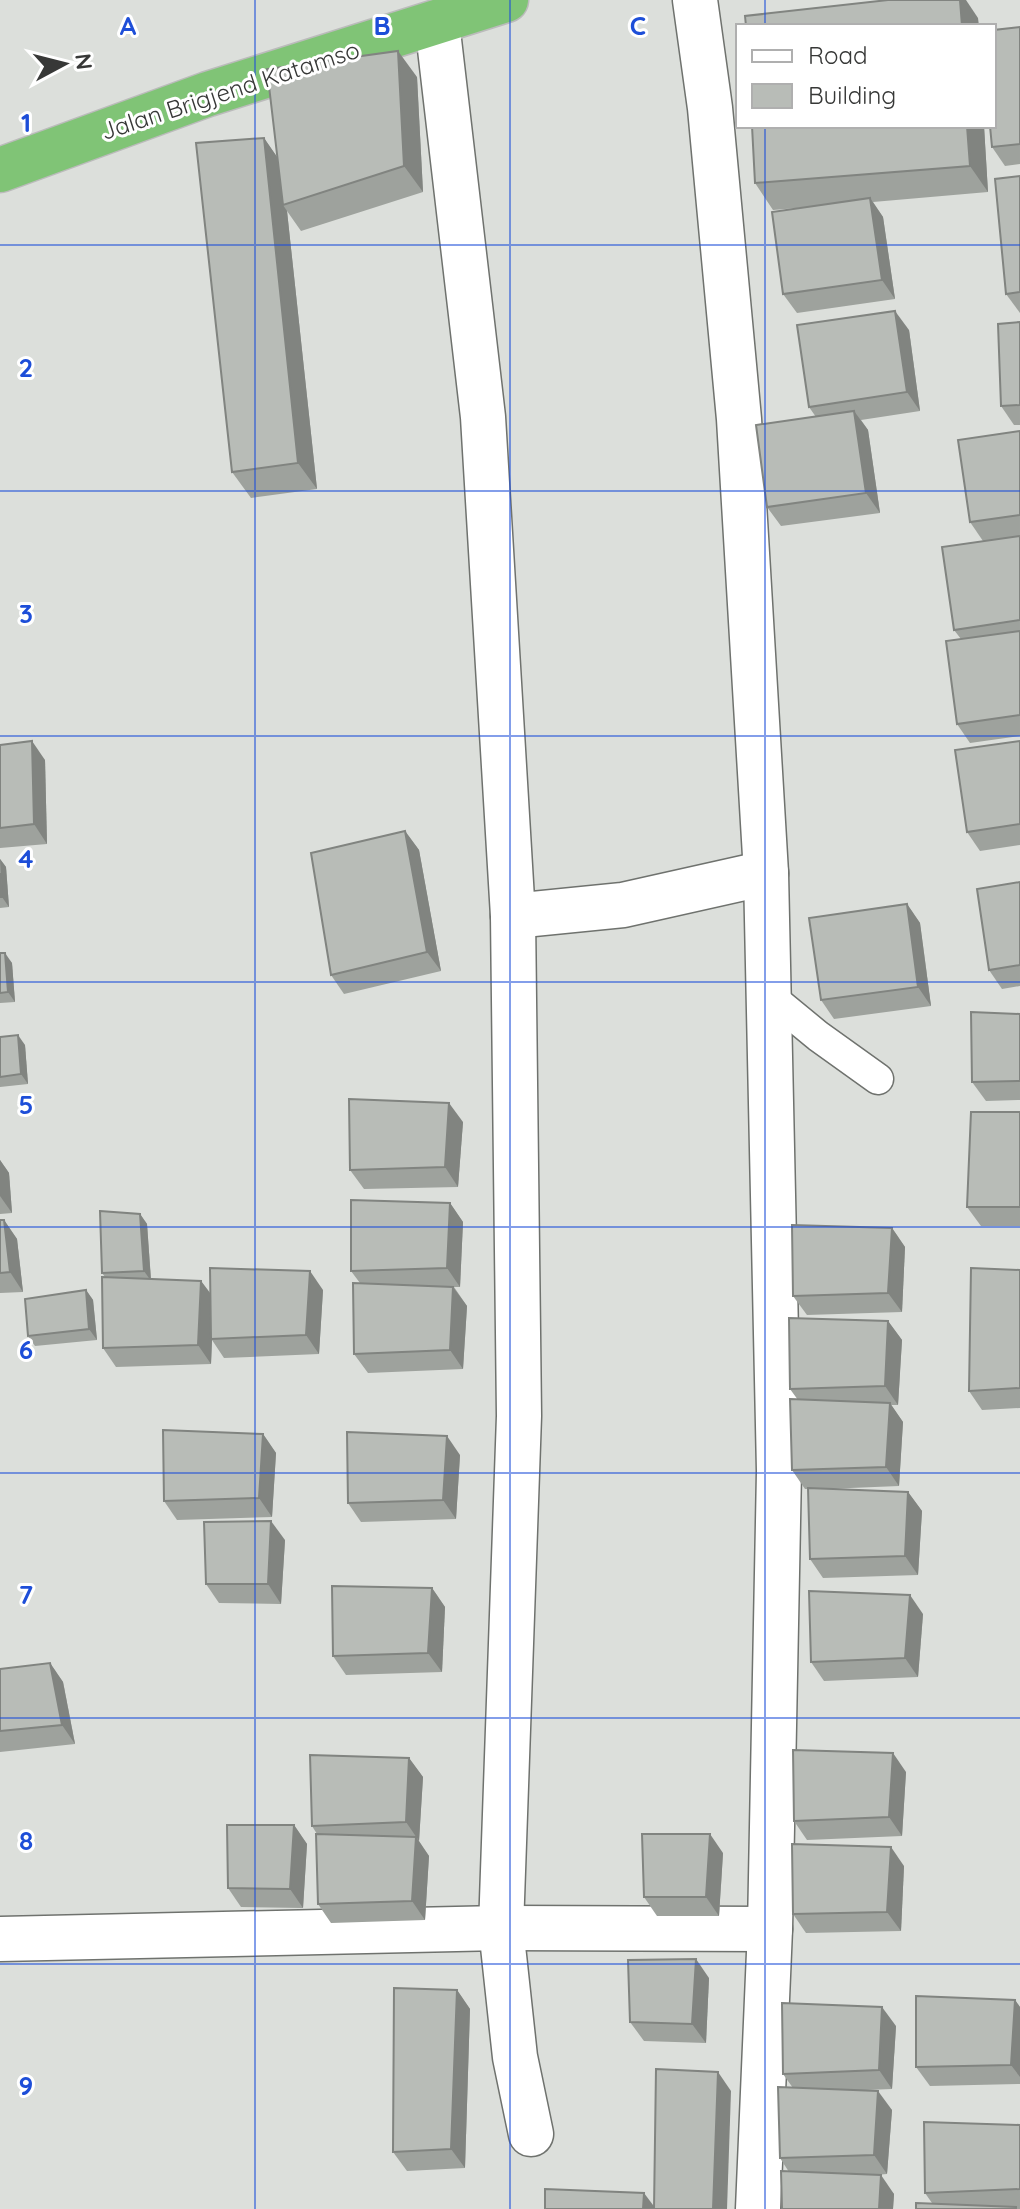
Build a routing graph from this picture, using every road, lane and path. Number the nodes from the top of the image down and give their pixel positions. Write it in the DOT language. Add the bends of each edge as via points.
graph roads {
  1 [pos="506,0"];
  2 [pos="695,0"];
  3 [pos="437,23"];
  4 [pos="0,170"];
  5 [pos="766,873"];
  6 [pos="513,916"];
  7 [pos="767,994"];
  8 [pos="878,1079"];
  9 [pos="501,1928"];
  10 [pos="770,1929"];
  11 [pos="0,1939"];
  12 [pos="531,2134"];
  13 [pos="758,2209"];
  1 -- 3 [label="highway, Jalan Brigjend Katamso"];
  2 -- 5 [label="street" via="739,419"];
  3 -- 4 [label="highway, Jalan Brigjend Katamso" via="208,94"];
  3 -- 6 [label="street" via="483,417"];
  5 -- 6 [label="street" via="623,905"];
  5 -- 7 [label="street"];
  6 -- 9 [label="street" via="519,1416"];
  7 -- 8 [label="lane"];
  7 -- 10 [label="street" via="779,1471"];
  9 -- 10 [label="street"];
  9 -- 11 [label="street"];
  9 -- 12 [label="street" via="515,2057"];
  10 -- 13 [label="street"];
}
